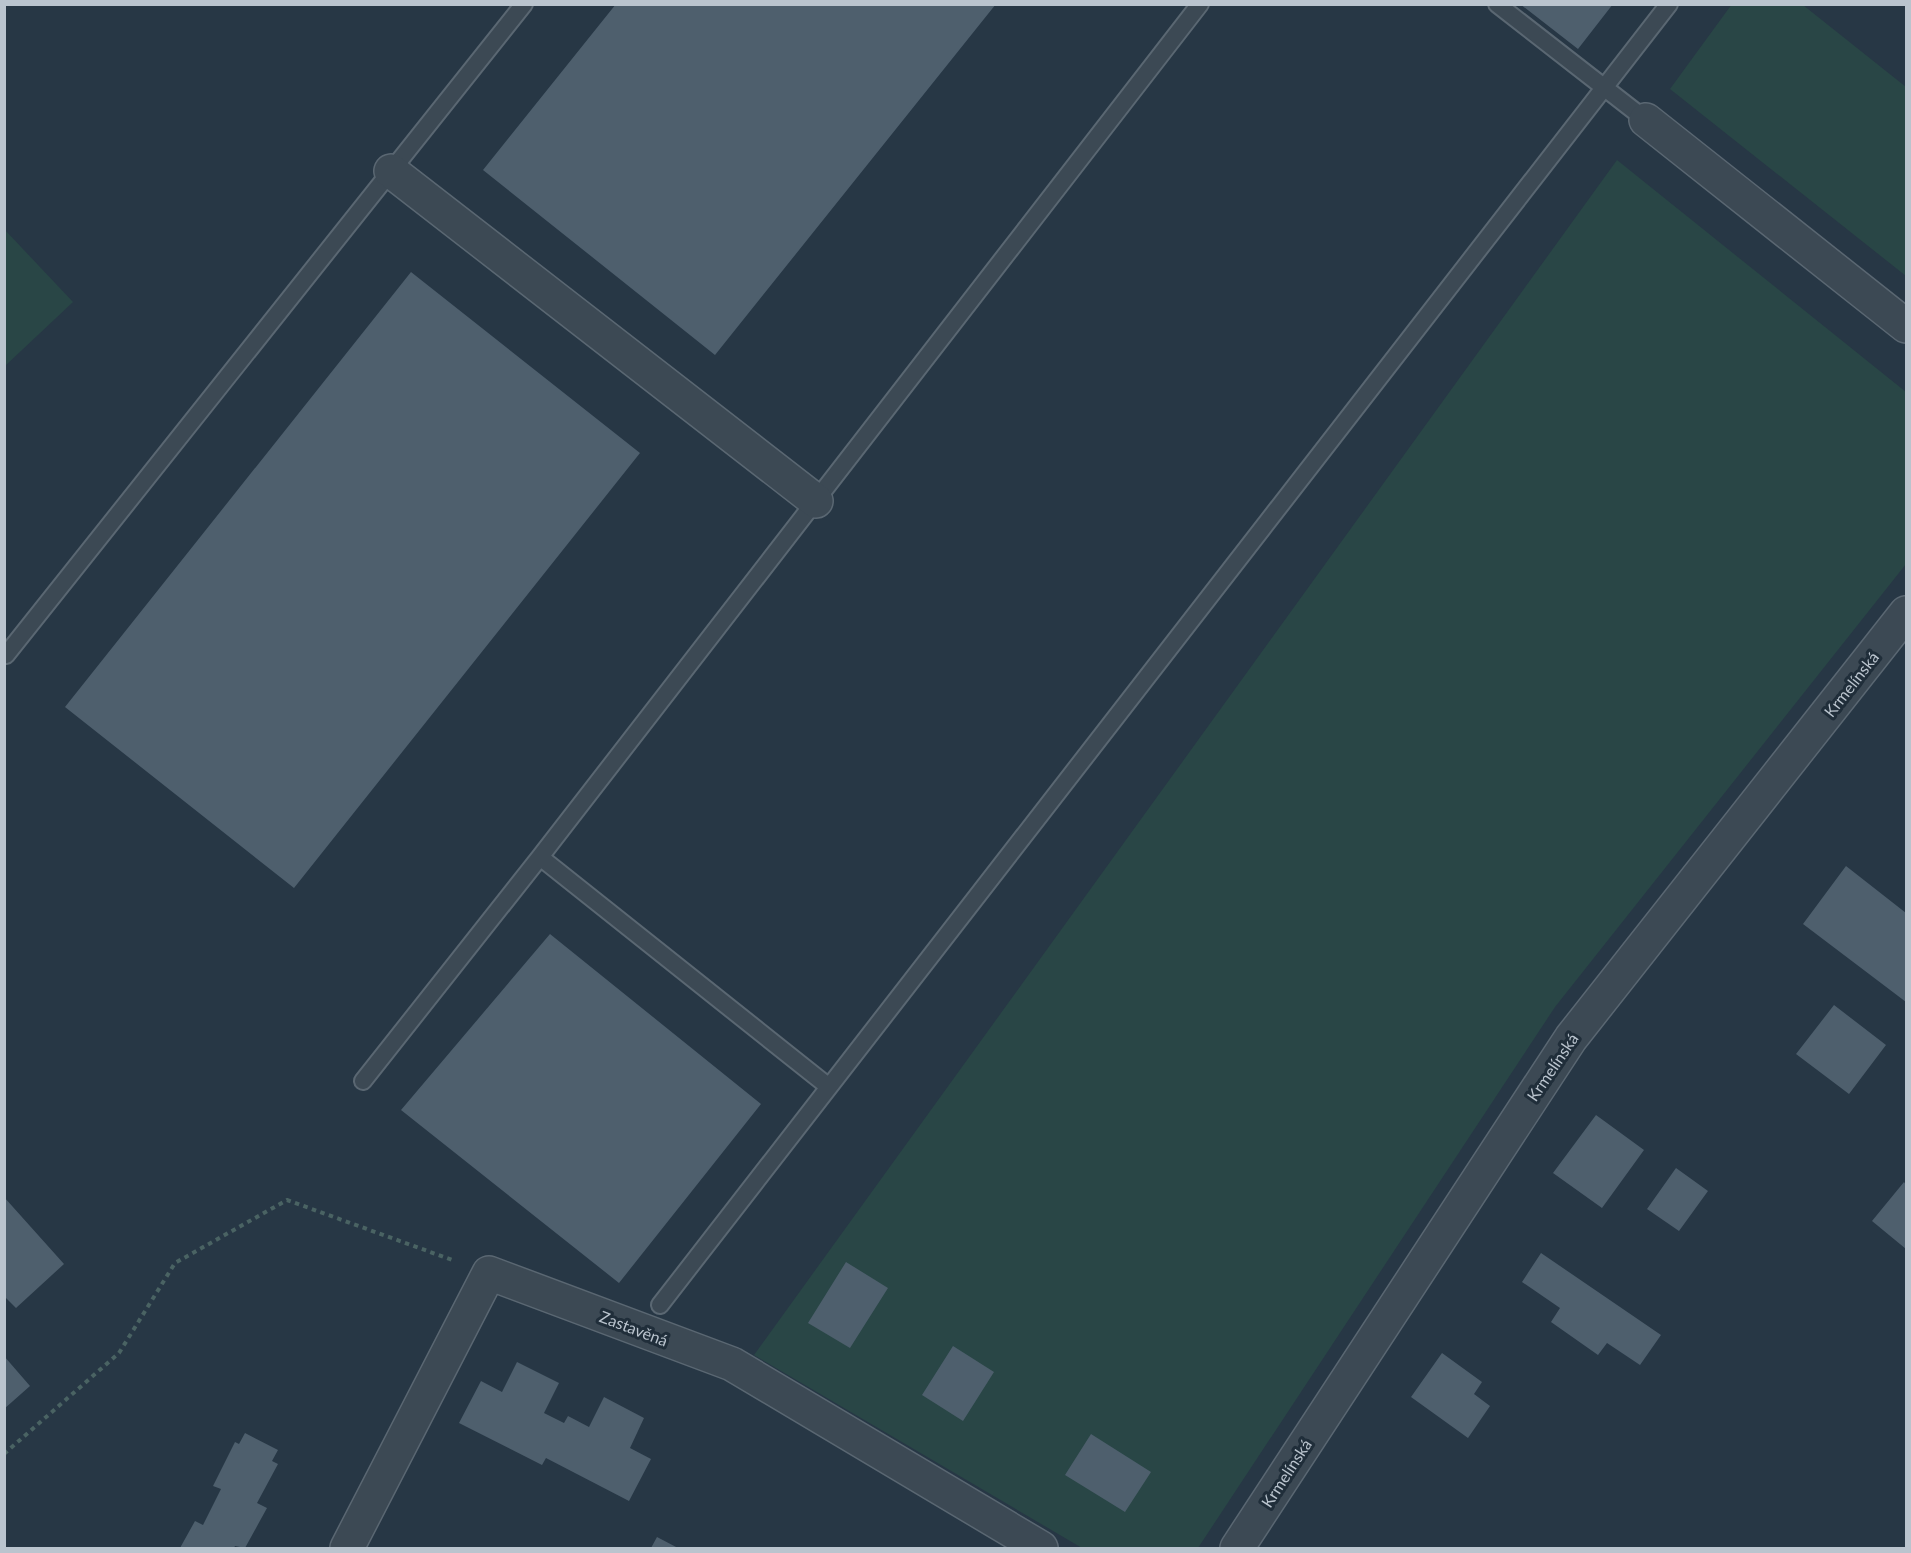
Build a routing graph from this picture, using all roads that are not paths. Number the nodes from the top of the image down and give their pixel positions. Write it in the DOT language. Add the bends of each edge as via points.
graph roads {
  1 [pos="524,4"];
  2 [pos="1200,4"];
  3 [pos="1497,4"];
  4 [pos="1669,4"];
  5 [pos="1604,87"];
  6 [pos="1646,120"];
  7 [pos="391,171"];
  8 [pos="1906,326"];
  9 [pos="816,501"];
  10 [pos="1906,613"];
  11 [pos="6,654"];
  12 [pos="540,857"];
  13 [pos="363,1081"];
  14 [pos="829,1087"];
  15 [pos="660,1305"];
  16 [pos="347,1548"];
  17 [pos="1041,1548"];
  18 [pos="1237,1548"];
  1 -- 7 [label="lane"];
  2 -- 9 [label="lane"];
  3 -- 5 [label="lane"];
  4 -- 5 [label="lane"];
  5 -- 6 [label="lane"];
  5 -- 14 [label="lane"];
  6 -- 8 [label="street"];
  7 -- 9 [label="street"];
  7 -- 11 [label="lane"];
  9 -- 12 [label="lane"];
  10 -- 18 [label="street, Krmelínská" via="1570,1038"];
  12 -- 13 [label="lane"];
  12 -- 14 [label="lane"];
  14 -- 15 [label="lane"];
  16 -- 17 [label="street, Zastavěná" via="489,1273 732,1364"];
}
